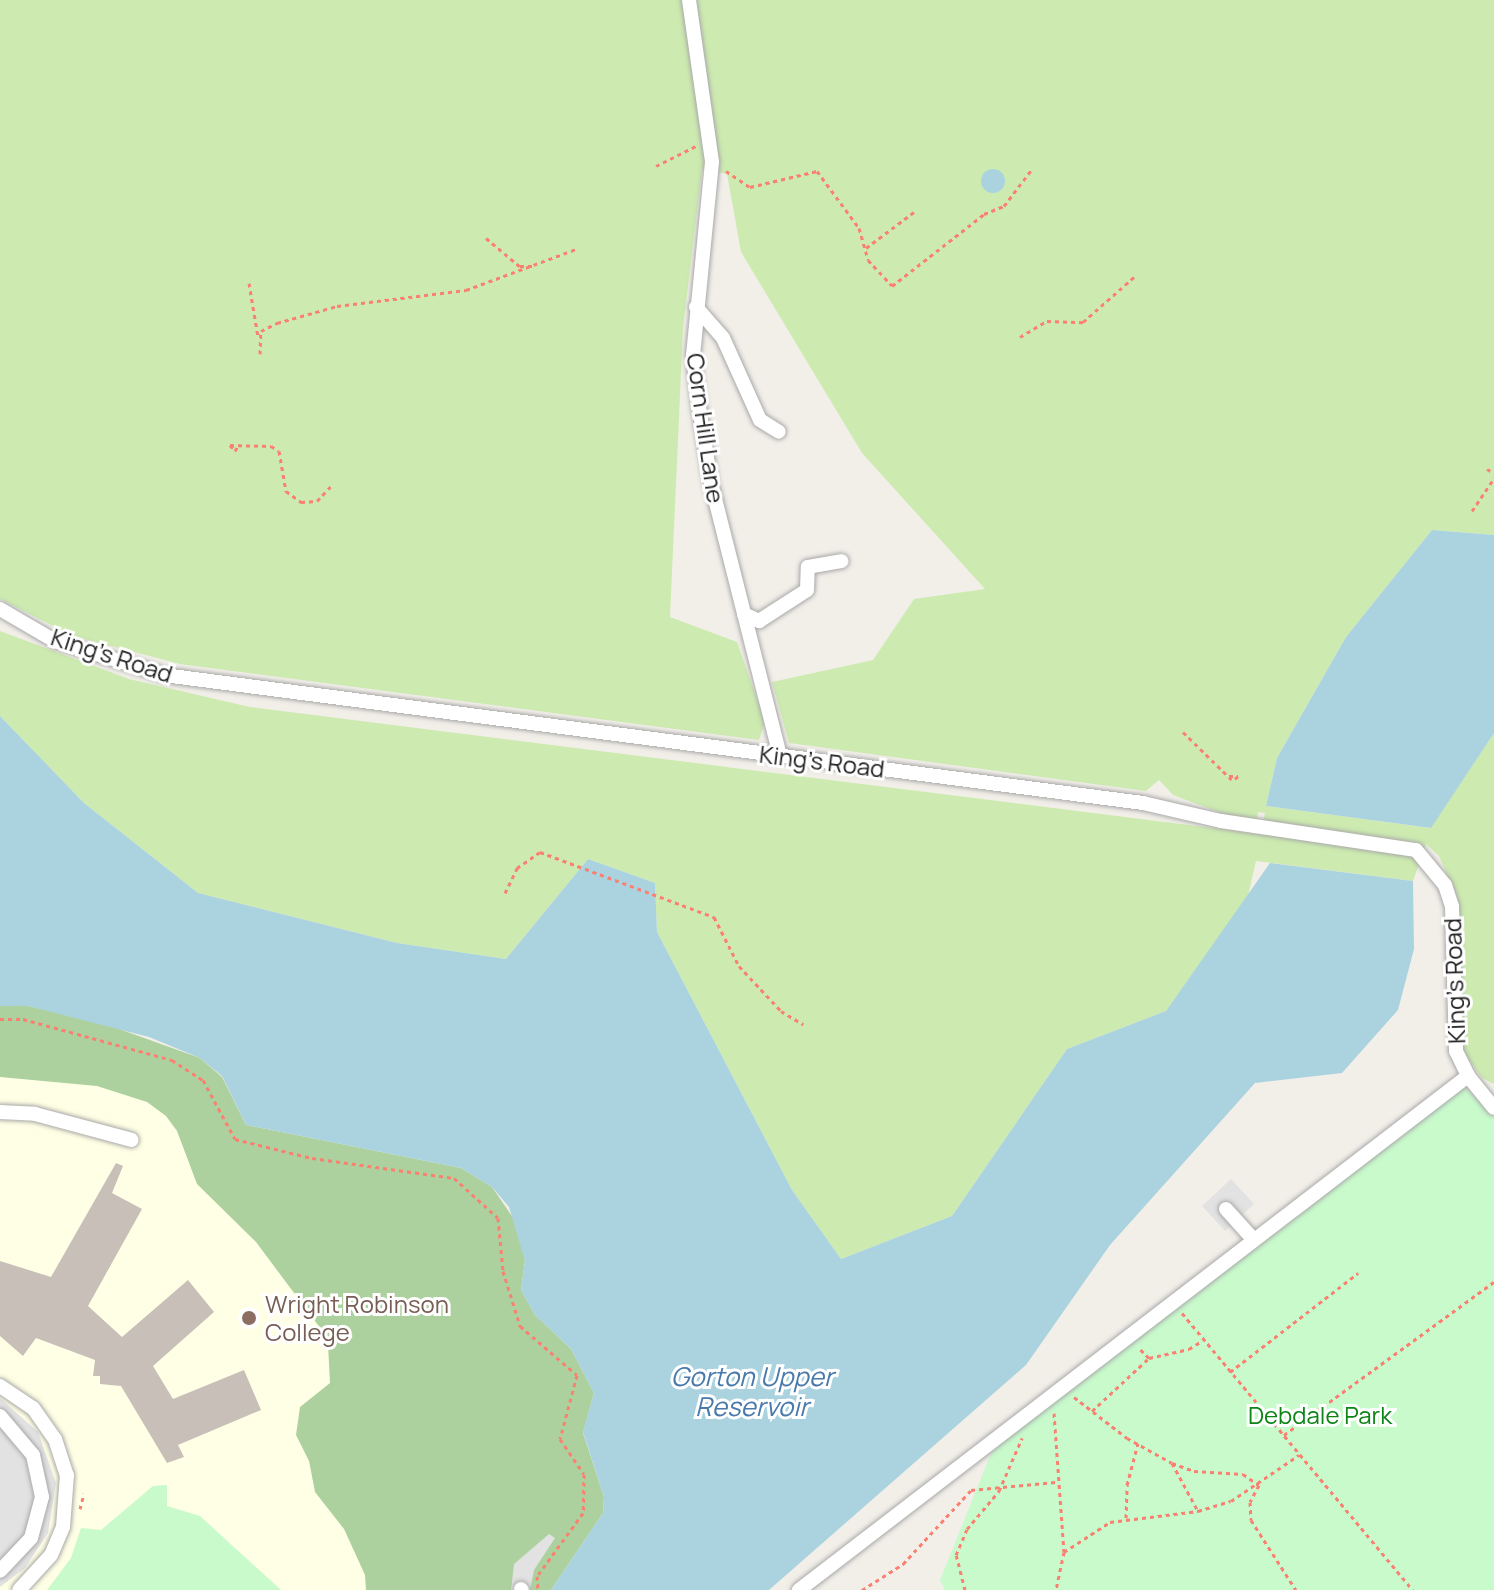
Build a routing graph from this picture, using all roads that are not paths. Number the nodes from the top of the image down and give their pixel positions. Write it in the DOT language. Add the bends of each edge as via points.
graph roads {
  1 [pos="689,0"];
  2 [pos="696,307"];
  3 [pos="779,432"];
  4 [pos="841,561"];
  5 [pos="0,609"];
  6 [pos="744,614"];
  7 [pos="780,755"];
  8 [pos="1468,1076"];
  9 [pos="1494,1108"];
  10 [pos="0,1112"];
  11 [pos="132,1140"];
  12 [pos="1226,1209"];
  13 [pos="1252,1238"];
  14 [pos="0,1386"];
  15 [pos="0,1416"];
  16 [pos="31,1538"];
  17 [pos="51,1555"];
  18 [pos="0,1571"];
  19 [pos="19,1590"];
  20 [pos="799,1590"];
  1 -- 2 [label="street, Corn Hill Lane" via="712,148"];
  2 -- 3 [label="street" via="723,338 760,420"];
  2 -- 6 [label="street, Corn Hill Lane" via="693,355 699,407"];
  4 -- 6 [label="street" via="808,567 807,590 759,621"];
  5 -- 7 [label="street, King's Road" via="55,641 164,675"];
  6 -- 7 [label="street, Corn Hill Lane"];
  7 -- 8 [label="street, King's Road" via="1143,803 1221,821 1416,850 1445,885 1452,906 1456,1051"];
  8 -- 9 [label="street"];
  8 -- 13 [label="street"];
  10 -- 11 [label="street" via="35,1114"];
  12 -- 13 [label="street"];
  13 -- 20 [label="street" via="1053,1400"];
  14 -- 17 [label="street" via="33,1408 55,1439 67,1475 63,1527"];
  15 -- 16 [label="street" via="24,1439 39,1470 42,1497"];
  16 -- 17 [label="street"];
  16 -- 18 [label="street"];
  17 -- 19 [label="street"];
}
